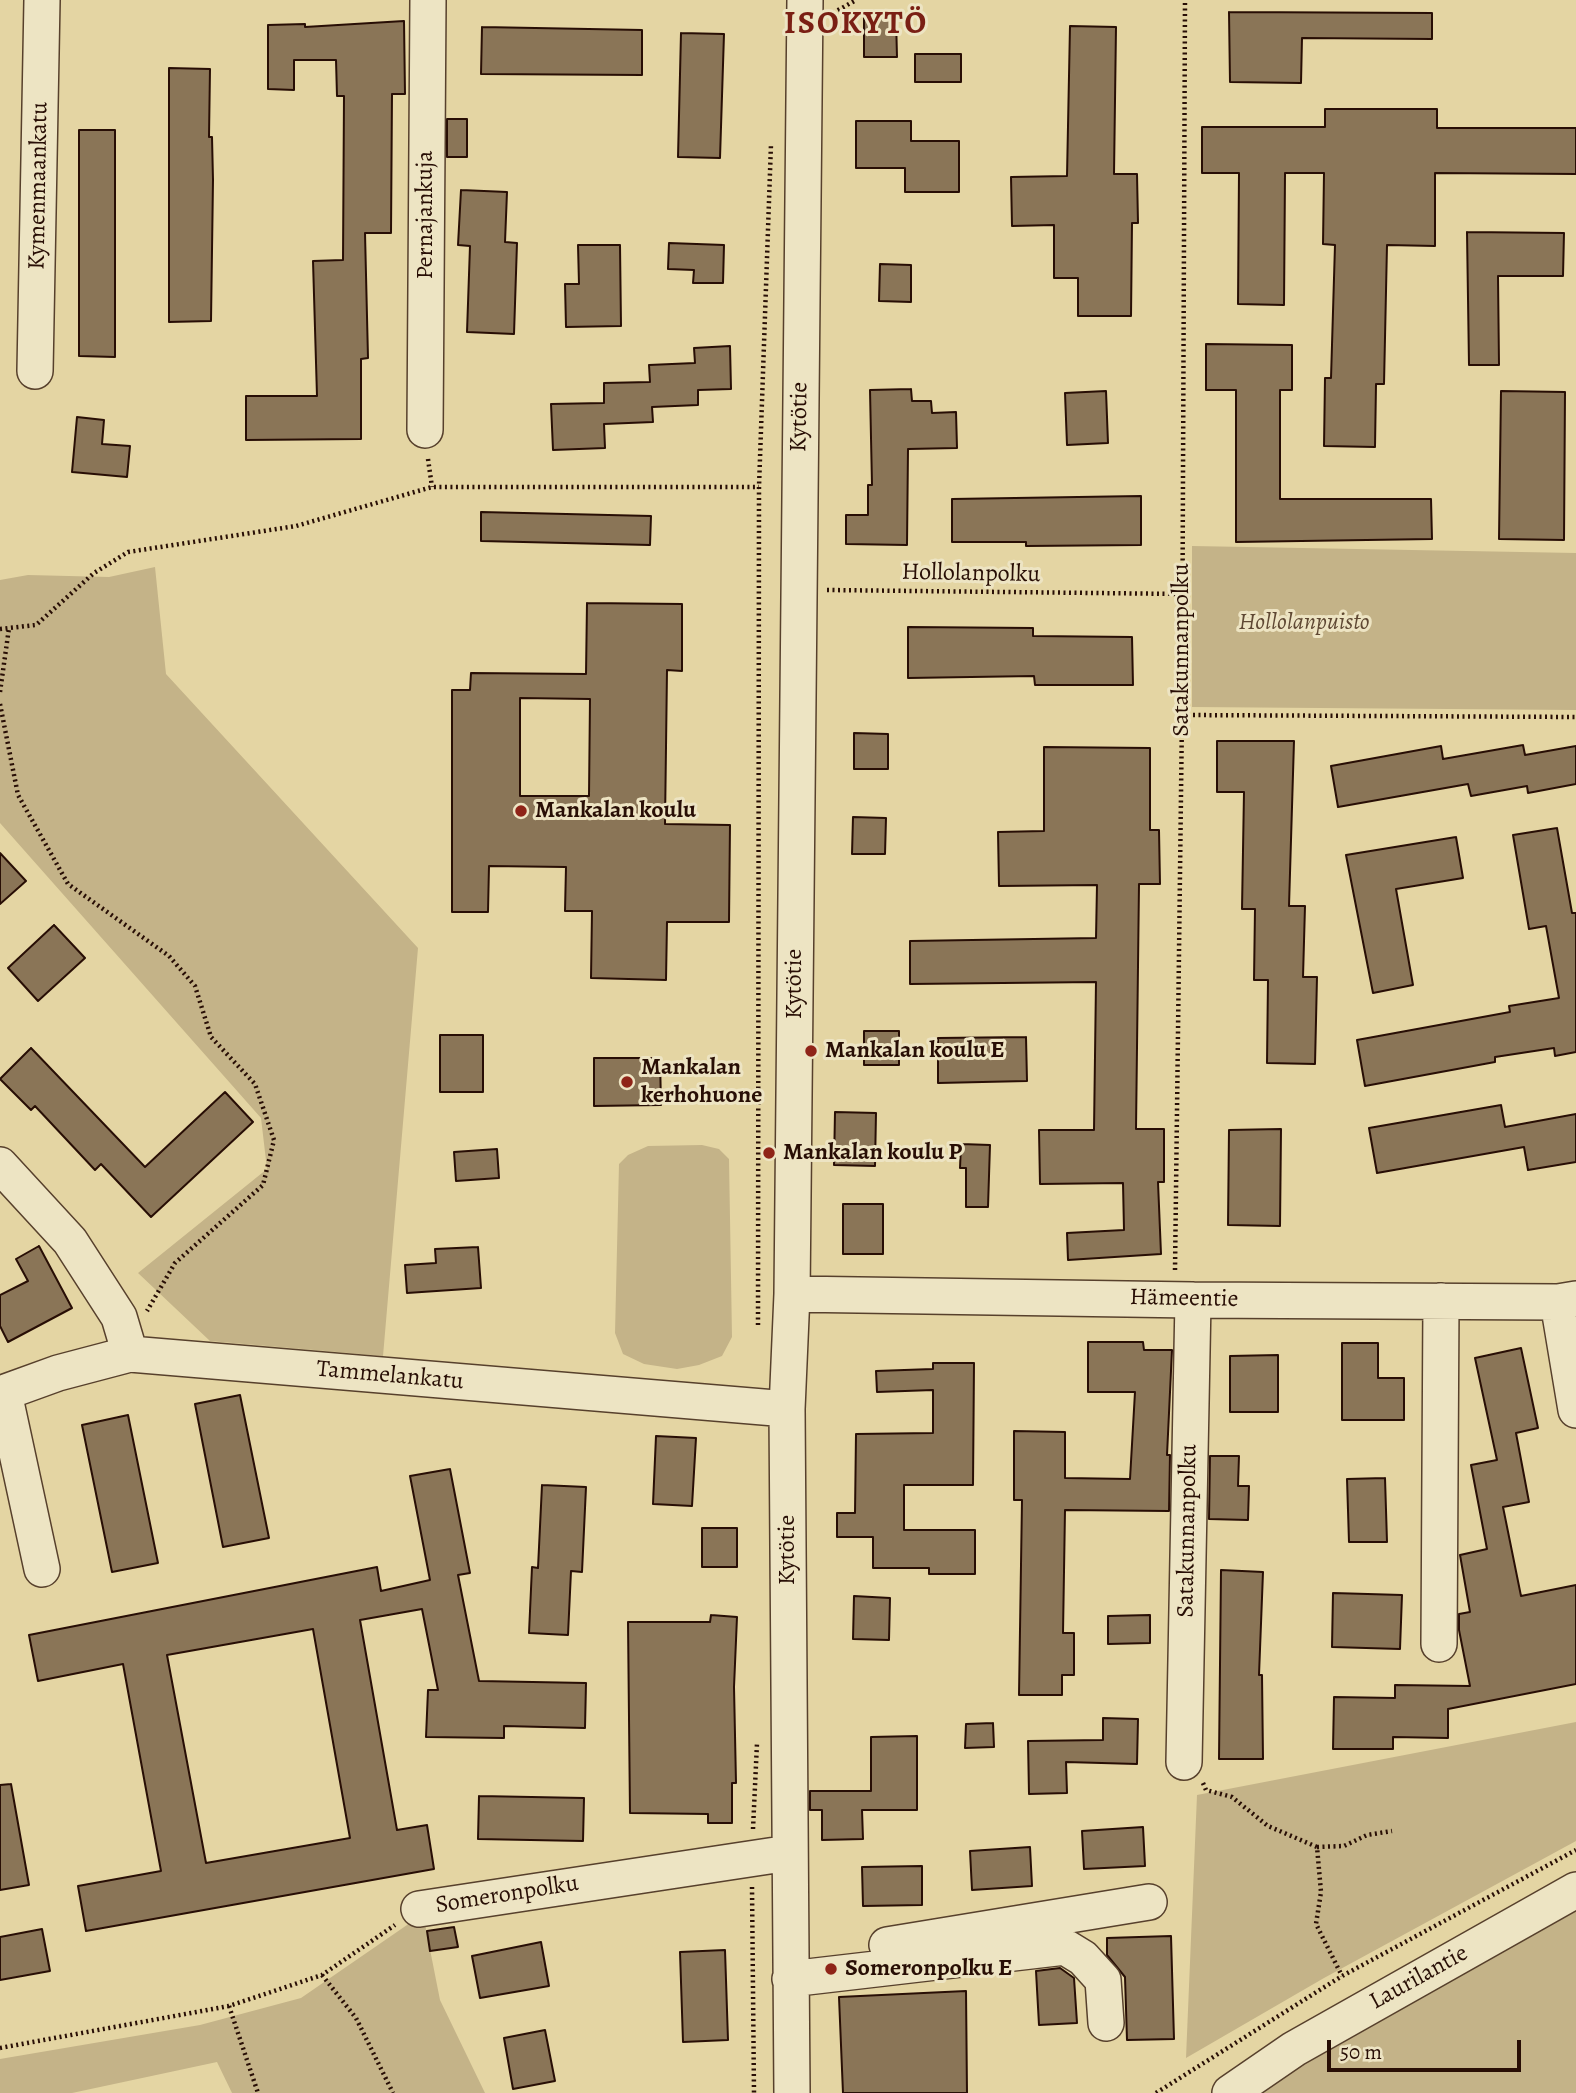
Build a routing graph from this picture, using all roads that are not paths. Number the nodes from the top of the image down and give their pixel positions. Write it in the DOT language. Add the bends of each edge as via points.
graph roads {
  1 [pos="42,0"];
  2 [pos="428,0"];
  3 [pos="805,0"];
  4 [pos="35,371"];
  5 [pos="425,430"];
  6 [pos="0,1165"];
  7 [pos="792,1294"];
  8 [pos="1184,1299"];
  9 [pos="1441,1301"];
  10 [pos="1567,1301"];
  11 [pos="129,1349"];
  12 [pos="2,1394"];
  13 [pos="787,1409"];
  14 [pos="1576,1410"];
  15 [pos="42,1569"];
  16 [pos="1439,1644"];
  17 [pos="1184,1762"];
  18 [pos="789,1853"];
  19 [pos="1576,1890"];
  20 [pos="1149,1902"];
  21 [pos="419,1909"];
  22 [pos="790,1970"];
  23 [pos="1106,2023"];
  24 [pos="792,2093"];
  25 [pos="1230,2093"];
  1 -- 4 [label="street, Kymenmaankatu"];
  2 -- 5 [label="street, Pernajankuja"];
  3 -- 7 [label="street, Kytötie"];
  6 -- 11 [label="street" via="70,1241 118,1317"];
  7 -- 8 [label="street, Hämeentie"];
  7 -- 13 [label="street, Kytötie"];
  8 -- 9 [label="street, Hämeentie"];
  8 -- 17 [label="street, Satakunnanpolku"];
  9 -- 10 [label="street, Hämeentie"];
  9 -- 16 [label="street"];
  10 -- 14 [label="street"];
  11 -- 12 [label="street, Tammelankatu"];
  11 -- 13 [label="street, Tammelankatu"];
  12 -- 15 [label="street"];
  13 -- 18 [label="street, Kytötie"];
  18 -- 21 [label="street, Someronpolku"];
  18 -- 22 [label="street, Kytötie"];
  19 -- 25 [label="street, Laurilantie" via="1294,2049"];
  20 -- 22 [label="street"];
  22 -- 23 [label="street" via="1065,1947 1103,1980"];
  22 -- 24 [label="street, Kytötie"];
}
